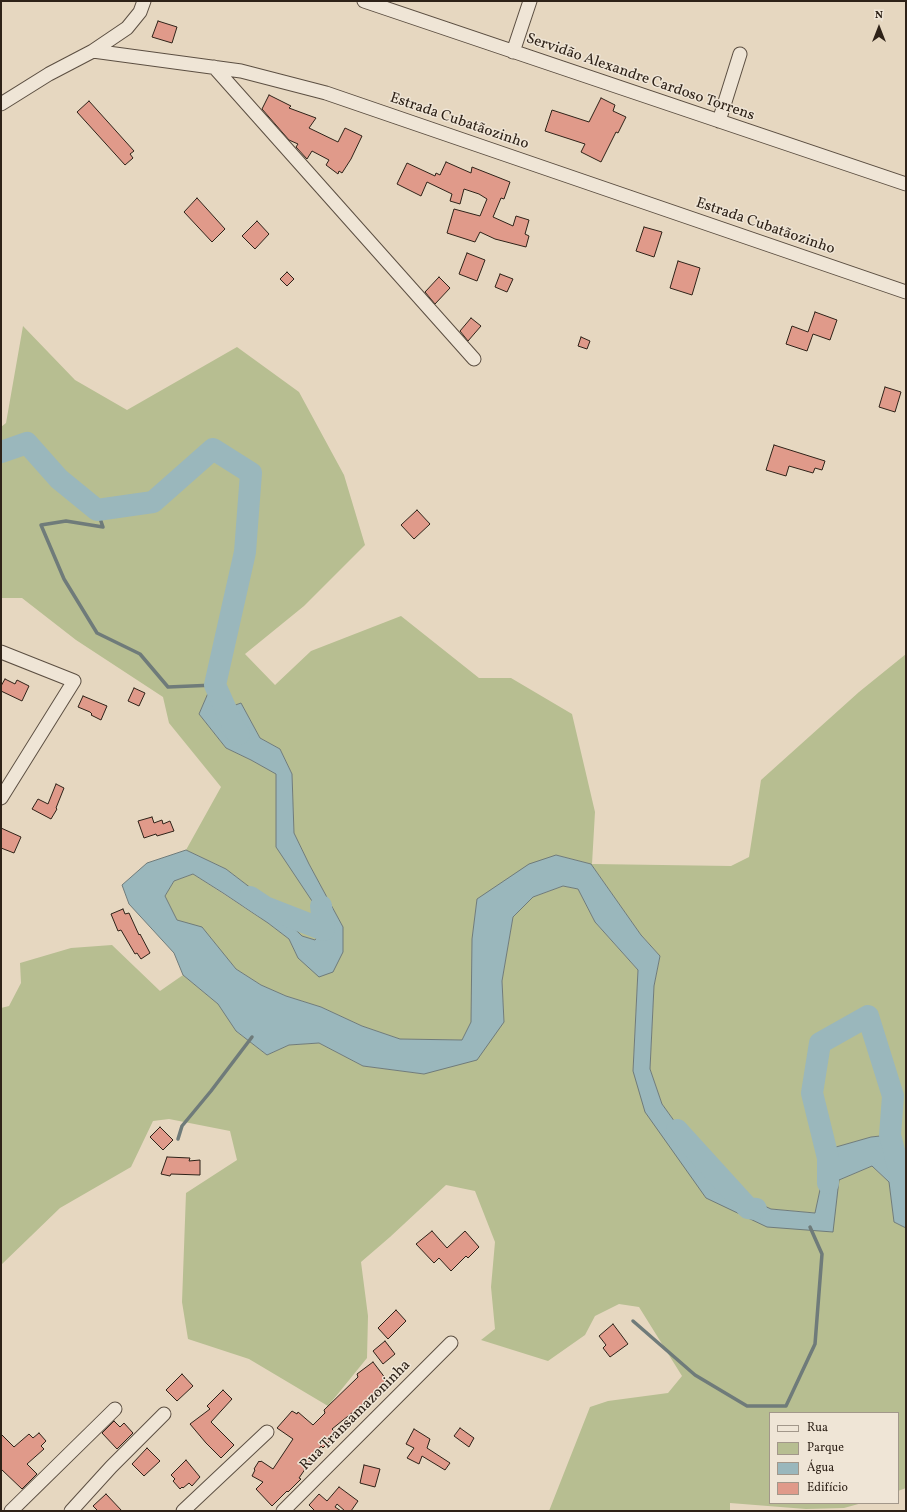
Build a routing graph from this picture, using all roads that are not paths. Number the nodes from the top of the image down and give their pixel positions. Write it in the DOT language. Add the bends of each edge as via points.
graph roads {
  1 [pos="144,1"];
  2 [pos="364,1"];
  3 [pos="530,1"];
  4 [pos="93,51"];
  5 [pos="514,52"];
  6 [pos="740,54"];
  7 [pos="214,67"];
  8 [pos="1,104"];
  9 [pos="719,121"];
  10 [pos="906,184"];
  11 [pos="906,292"];
  12 [pos="474,359"];
  13 [pos="1,652"];
  14 [pos="1,798"];
  15 [pos="452,1343"];
  16 [pos="115,1409"];
  17 [pos="164,1414"];
  18 [pos="267,1432"];
  19 [pos="12,1511"];
  20 [pos="70,1511"];
  21 [pos="183,1511"];
  22 [pos="283,1511"];
  1 -- 4 [label="street" via="140,12 128,28"];
  2 -- 5 [label="street, Servidão Alexandre Cardoso Torrens"];
  3 -- 5 [label="street"];
  4 -- 7 [label="street, Estrada Cubatãozinho"];
  4 -- 8 [label="street" via="49,74"];
  5 -- 9 [label="street, Servidão Alexandre Cardoso Torrens"];
  6 -- 9 [label="street"];
  7 -- 11 [label="street, Estrada Cubatãozinho" via="256,75 326,94"];
  7 -- 12 [label="street"];
  9 -- 10 [label="street, Servidão Alexandre Cardoso Torrens"];
  13 -- 14 [label="street" via="74,681"];
  15 -- 22 [label="street, Rua Transamazoninha"];
  16 -- 19 [label="street"];
  17 -- 20 [label="street"];
  18 -- 21 [label="street"];
}
